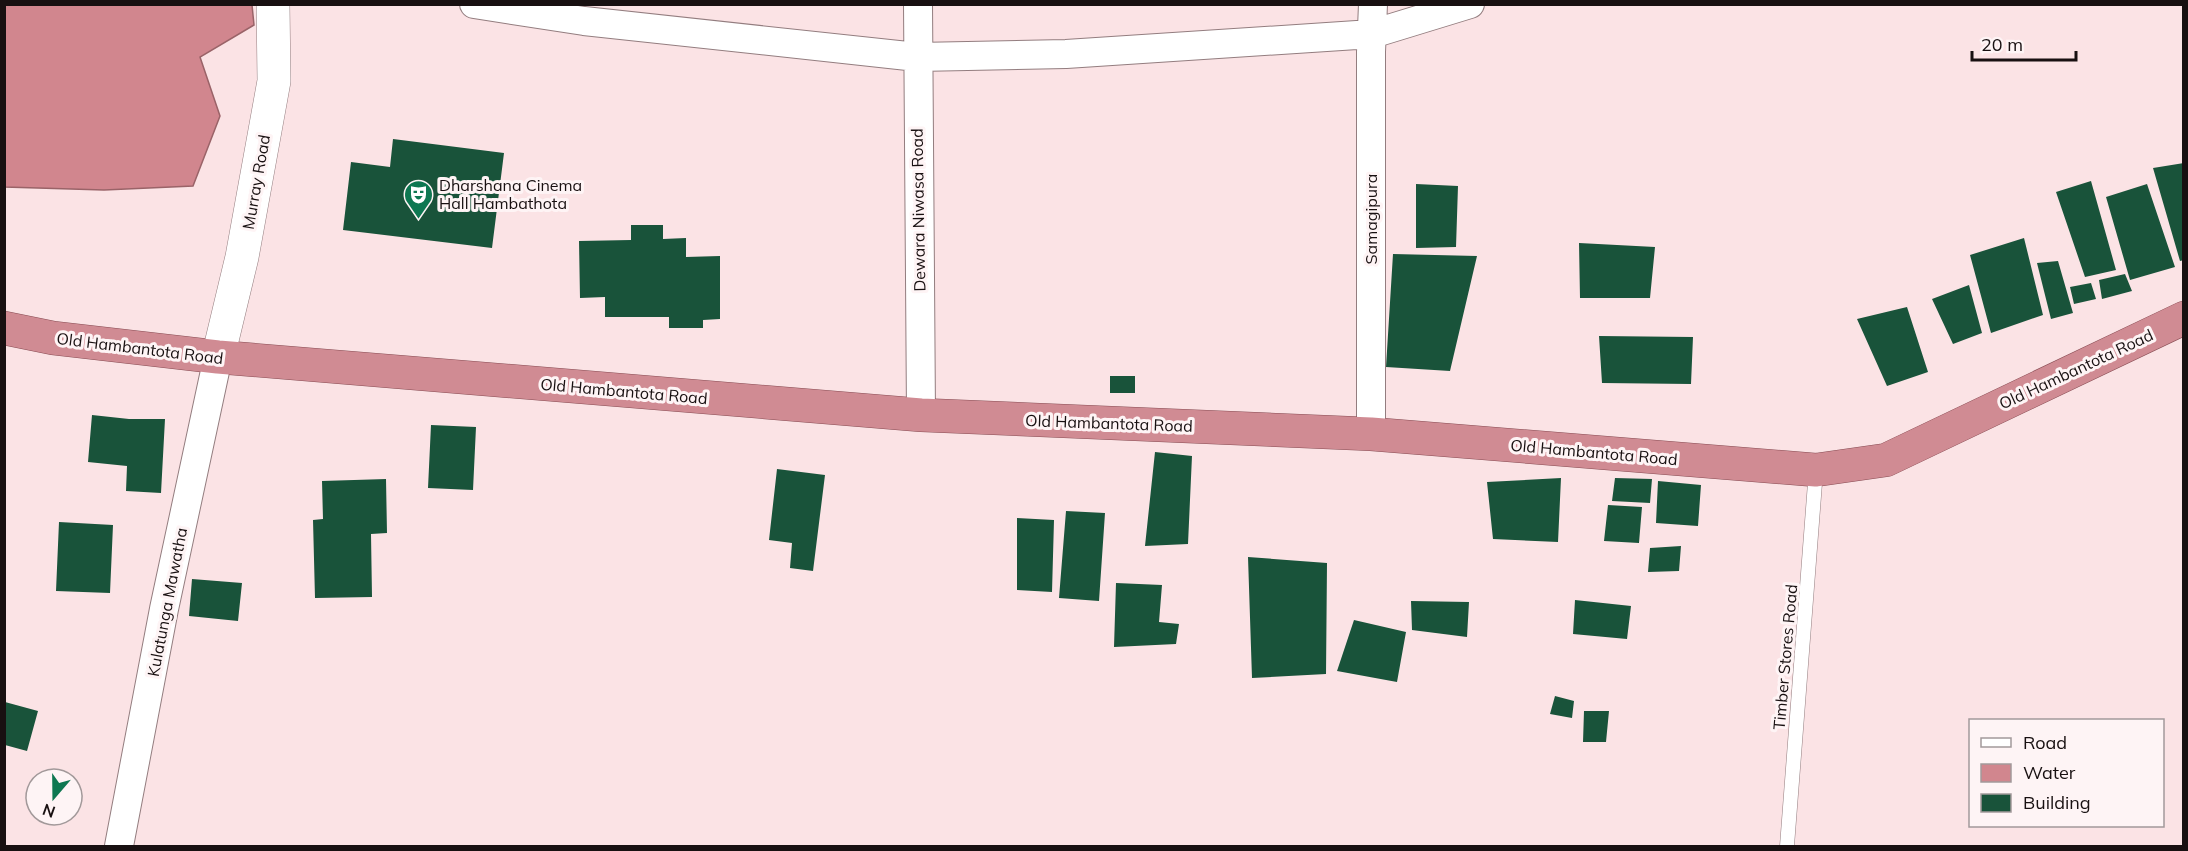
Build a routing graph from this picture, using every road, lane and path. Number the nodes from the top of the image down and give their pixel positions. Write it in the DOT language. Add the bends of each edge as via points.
graph roads {
  1 [pos="273,4"];
  2 [pos="474,4"];
  3 [pos="918,4"];
  4 [pos="1373,4"];
  5 [pos="1470,4"];
  6 [pos="1372,34"];
  7 [pos="917,57"];
  8 [pos="2184,318"];
  9 [pos="4,328"];
  10 [pos="218,357"];
  11 [pos="921,415"];
  12 [pos="1371,434"];
  13 [pos="1816,470"];
  14 [pos="119,846"];
  15 [pos="1786,846"];
  1 -- 10 [label="street, Murray Road" via="274,81 242,257"];
  2 -- 7 [label="street" via="584,21"];
  3 -- 7 [label="street, Dewara Niwasa Road"];
  4 -- 6 [label="street, Samagipura"];
  5 -- 6 [label="street"];
  6 -- 7 [label="street" via="1066,54"];
  6 -- 12 [label="street, Samagipura"];
  7 -- 11 [label="street, Dewara Niwasa Road"];
  8 -- 13 [label="highway, Old Hambantota Road" via="1886,460"];
  9 -- 10 [label="highway, Old Hambantota Road" via="53,338"];
  10 -- 11 [label="highway, Old Hambantota Road"];
  10 -- 14 [label="street, Kulatunga Mawatha"];
  11 -- 12 [label="highway, Old Hambantota Road"];
  12 -- 13 [label="highway, Old Hambantota Road"];
  13 -- 15 [label="lane, Timber Stores Road"];
}
